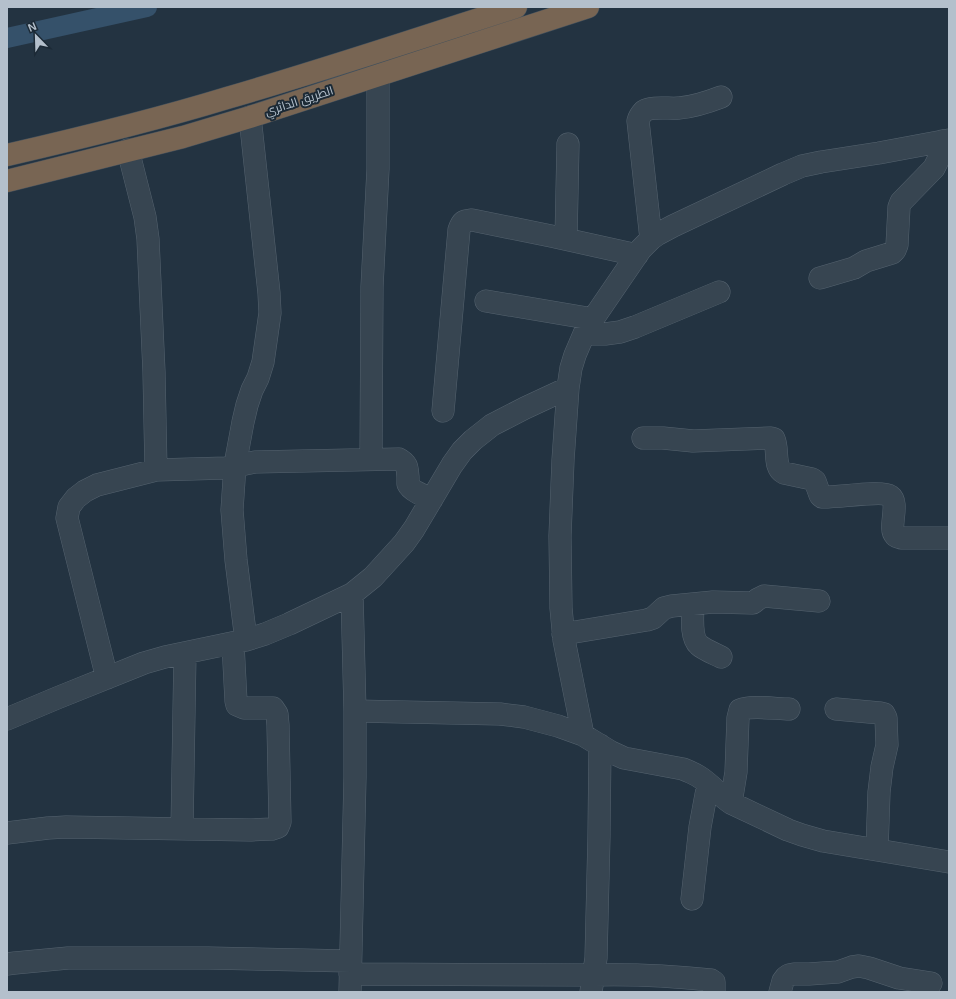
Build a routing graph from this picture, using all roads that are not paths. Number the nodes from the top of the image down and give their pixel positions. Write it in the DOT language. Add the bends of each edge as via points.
graph roads {
  1 [pos="516,7"];
  2 [pos="588,7"];
  3 [pos="378,76"];
  4 [pos="721,97"];
  5 [pos="250,117"];
  6 [pos="946,141"];
  7 [pos="568,144"];
  8 [pos="128,150"];
  9 [pos="7,155"];
  10 [pos="7,181"];
  11 [pos="566,239"];
  12 [pos="644,247"];
  13 [pos="820,278"];
  14 [pos="719,292"];
  15 [pos="486,301"];
  16 [pos="588,326"];
  17 [pos="568,388"];
  18 [pos="443,411"];
  19 [pos="644,438"];
  20 [pos="371,460"];
  21 [pos="235,465"];
  22 [pos="156,470"];
  23 [pos="432,499"];
  24 [pos="949,538"];
  25 [pos="352,594"];
  26 [pos="819,601"];
  27 [pos="693,604"];
  28 [pos="563,634"];
  29 [pos="240,642"];
  30 [pos="185,654"];
  31 [pos="721,657"];
  32 [pos="107,678"];
  33 [pos="789,709"];
  34 [pos="836,709"];
  35 [pos="355,711"];
  36 [pos="7,719"];
  37 [pos="591,740"];
  38 [pos="708,784"];
  39 [pos="731,803"];
  40 [pos="182,829"];
  41 [pos="7,833"];
  42 [pos="877,850"];
  43 [pos="949,862"];
  44 [pos="692,899"];
  45 [pos="7,964"];
  46 [pos="350,976"];
  47 [pos="931,983"];
  48 [pos="592,984"];
  49 [pos="714,992"];
  50 [pos="780,992"];
  1 -- 9 [label="highway, الطريق الدائري" via="305,75 179,112"];
  2 -- 3 [label="highway, الطريق الدائري"];
  3 -- 5 [label="highway, الطريق الدائري"];
  3 -- 20 [label="street" via="378,169 372,287"];
  4 -- 12 [label="street" via="689,107 650,109 639,116"];
  5 -- 8 [label="highway, الطريق الدائري"];
  5 -- 21 [label="street" via="270,313 263,362 242,422"];
  6 -- 12 [label="street" via="802,166 665,230"];
  6 -- 13 [label="street" via="934,168 901,202 897,245 892,254"];
  7 -- 11 [label="street"];
  8 -- 10 [label="highway, الطريق الدائري"];
  8 -- 22 [label="street" via="148,239"];
  11 -- 12 [label="street"];
  11 -- 18 [label="street" via="472,220 461,224"];
  12 -- 16 [label="street"];
  14 -- 16 [label="street" via="620,332 605,334"];
  15 -- 16 [label="street"];
  16 -- 17 [label="street" via="575,355"];
  17 -- 23 [label="street" via="484,431 462,451"];
  17 -- 28 [label="street" via="560,536"];
  19 -- 24 [label="street" via="693,441 771,438 776,444 780,471 812,479 822,497 889,495 893,502 893,530 896,536"];
  20 -- 21 [label="street" via="255,462"];
  20 -- 23 [label="street" via="399,459 404,462 407,466 408,483 421,495"];
  21 -- 22 [label="street" via="226,468"];
  21 -- 29 [label="street" via="232,510"];
  22 -- 32 [label="street" via="97,485 76,498 69,507 67,518"];
  23 -- 25 [label="street" via="404,543 373,577"];
  25 -- 29 [label="street" via="289,624"];
  25 -- 35 [label="street"];
  26 -- 27 [label="street" via="764,596 752,603"];
  27 -- 28 [label="street" via="664,608 647,620"];
  27 -- 31 [label="street" via="695,639 699,645"];
  28 -- 37 [label="street"];
  29 -- 30 [label="street"];
  29 -- 40 [label="street" via="237,705 244,708 273,708 277,714 280,822 278,827 272,829"];
  30 -- 32 [label="street" via="144,663"];
  30 -- 40 [label="street"];
  32 -- 36 [label="street"];
  33 -- 39 [label="street" via="740,710"];
  34 -- 42 [label="street" via="880,713 886,718 887,745 879,792"];
  35 -- 37 [label="street" via="512,715 558,726"];
  35 -- 46 [label="street"];
  37 -- 38 [label="street" via="624,758 683,769"];
  37 -- 48 [label="street" via="599,844 596,958"];
  38 -- 39 [label="street"];
  38 -- 44 [label="street"];
  39 -- 42 [label="street" via="802,836"];
  40 -- 41 [label="street" via="48,828"];
  42 -- 43 [label="street"];
  45 -- 46 [label="street" via="68,958 208,958"];
  46 -- 48 [label="street"];
  47 -- 50 [label="street" via="899,978 859,966 838,972 789,975 783,980"];
  48 -- 49 [label="street" via="624,974 670,976 712,980"];
}
